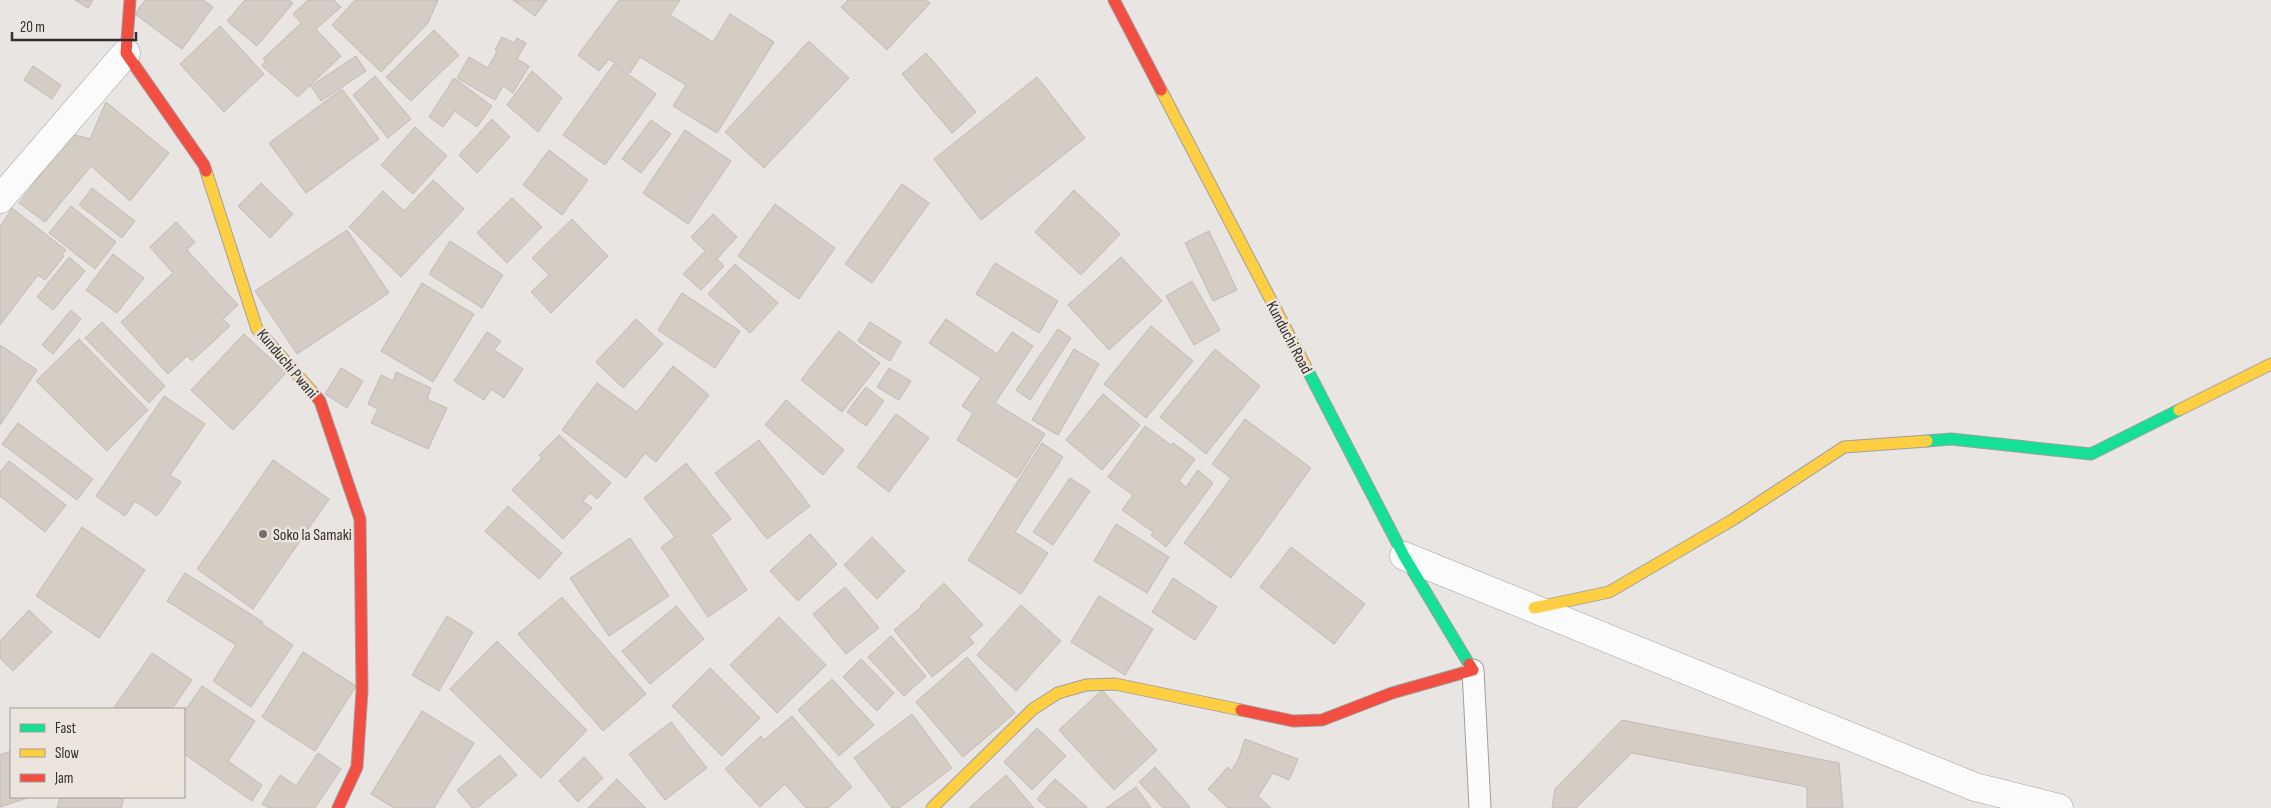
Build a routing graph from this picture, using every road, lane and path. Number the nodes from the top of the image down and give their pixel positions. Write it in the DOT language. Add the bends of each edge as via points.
graph roads {
  1 [pos="130,0"];
  2 [pos="1114,0"];
  3 [pos="126,53"];
  4 [pos="0,199"];
  5 [pos="2271,364"];
  6 [pos="1404,556"];
  7 [pos="1534,608"];
  8 [pos="1473,670"];
  9 [pos="338,808"];
  10 [pos="932,808"];
  11 [pos="1480,808"];
  12 [pos="2059,808"];
  1 -- 3 [label="street"];
  2 -- 6 [label="street, Kunduchi Road"];
  3 -- 4 [label="street"];
  3 -- 9 [label="street, Kunduchi Pwani" via="204,166 257,329 320,400 360,519 362,691 357,767"];
  5 -- 7 [label="street" via="2091,454 1951,439 1844,447 1734,519 1609,592"];
  6 -- 7 [label="street"];
  6 -- 8 [label="street, Kunduchi Road"];
  7 -- 12 [label="street" via="1975,787"];
  8 -- 10 [label="street" via="1392,693 1322,720 1293,722 1115,684 1086,685 1058,694 1033,709"];
  8 -- 11 [label="lane"];
}
